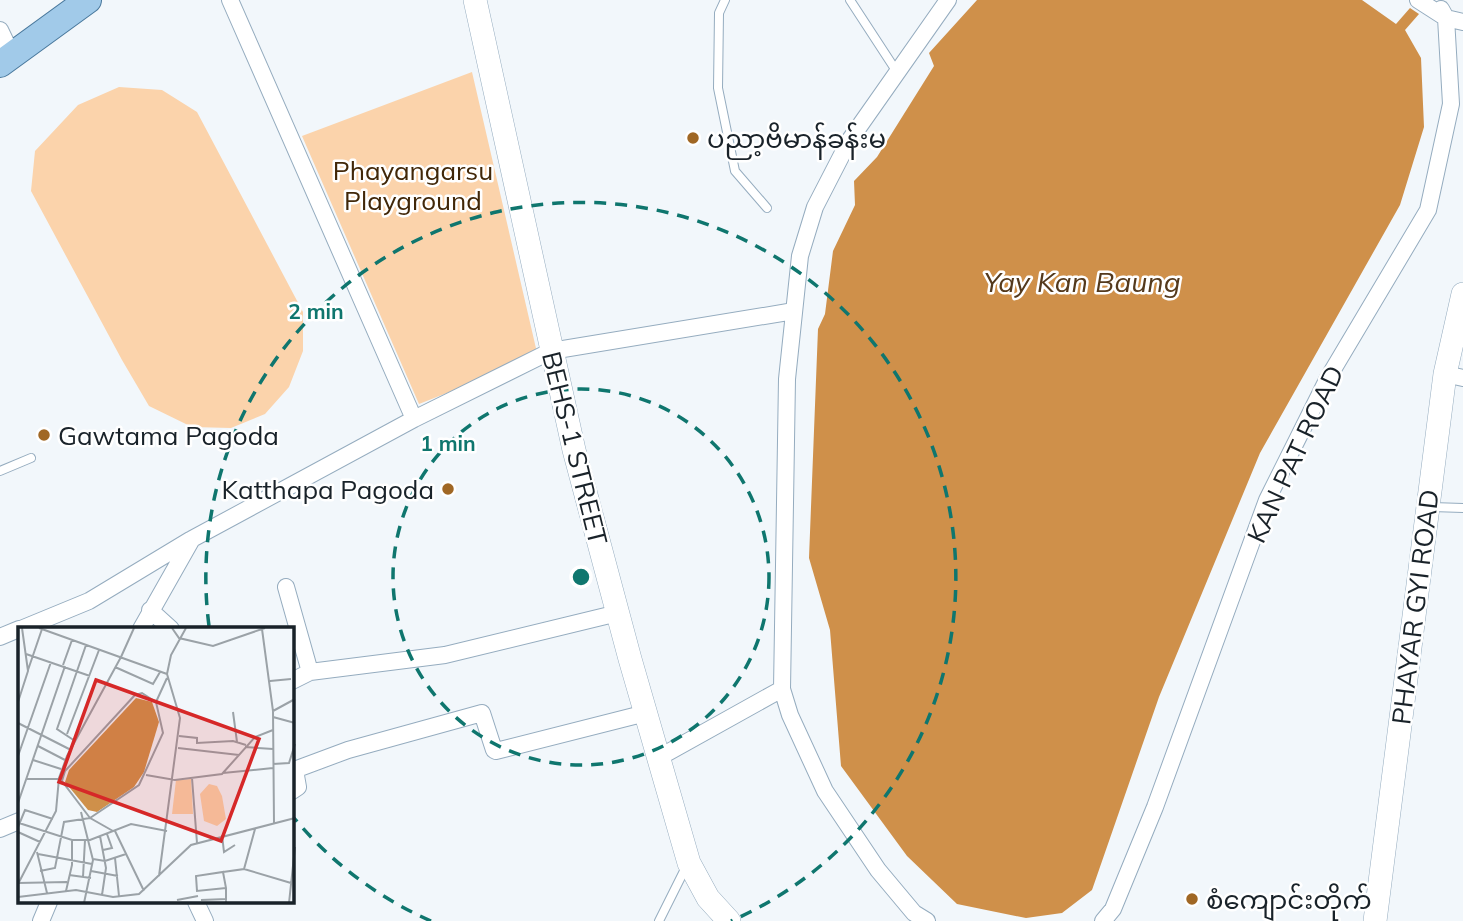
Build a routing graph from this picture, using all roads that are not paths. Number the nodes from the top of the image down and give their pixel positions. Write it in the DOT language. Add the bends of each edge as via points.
graph roads {
  1 [pos="88,0"];
  2 [pos="230,0"];
  3 [pos="475,0"];
  4 [pos="725,0"];
  5 [pos="850,0"];
  6 [pos="948,0"];
  7 [pos="1418,0"];
  8 [pos="1437,0"];
  9 [pos="1446,18"];
  10 [pos="1463,23"];
  11 [pos="0,30"];
  12 [pos="6,59"];
  13 [pos="897,72"];
  14 [pos="766,208"];
  15 [pos="1463,294"];
  16 [pos="794,311"];
  17 [pos="551,351"];
  18 [pos="1454,376"];
  19 [pos="414,419"];
  20 [pos="31,458"];
  21 [pos="0,471"];
  22 [pos="1429,507"];
  23 [pos="1463,508"];
  24 [pos="192,539"];
  25 [pos="286,587"];
  26 [pos="150,610"];
  27 [pos="618,614"];
  28 [pos="25,627"];
  29 [pos="142,627"];
  30 [pos="169,627"];
  31 [pos="18,630"];
  32 [pos="0,637"];
  33 [pos="310,672"];
  34 [pos="294,680"];
  35 [pos="782,689"];
  36 [pos="646,713"];
  37 [pos="658,758"];
  38 [pos="294,790"];
  39 [pos="18,821"];
  40 [pos="0,829"];
  41 [pos="689,863"];
  42 [pos="48,904"];
  43 [pos="197,904"];
  44 [pos="41,921"];
  45 [pos="205,921"];
  46 [pos="659,921"];
  47 [pos="729,921"];
  48 [pos="926,921"];
  49 [pos="1102,921"];
  50 [pos="1375,921"];
  1 -- 12 [label="main road"];
  2 -- 19 [label="street"];
  3 -- 17 [label="main road, BEHS-1 STREET"];
  4 -- 14 [label="lane" via="719,13 718,88 735,171"];
  5 -- 13 [label="lane"];
  6 -- 13 [label="street"];
  7 -- 9 [label="street"];
  8 -- 9 [label="street"];
  9 -- 10 [label="street"];
  9 -- 49 [label="street, KAN PAT ROAD" via="1451,104 1429,210 1328,378 1267,500 1156,807 1113,909"];
  11 -- 12 [label="street"];
  13 -- 16 [label="street" via="849,141 815,206 800,256"];
  15 -- 18 [label="main road, PHAYAR GYI ROAD"];
  16 -- 17 [label="street"];
  16 -- 35 [label="street" via="787,379"];
  17 -- 19 [label="street"];
  17 -- 27 [label="main road, BEHS-1 STREET"];
  18 -- 22 [label="main road, PHAYAR GYI ROAD"];
  19 -- 24 [label="street"];
  20 -- 21 [label="lane"];
  22 -- 23 [label="lane"];
  22 -- 50 [label="main road, PHAYAR GYI ROAD"];
  24 -- 26 [label="street"];
  24 -- 28 [label="street" via="89,601"];
  25 -- 33 [label="street"];
  26 -- 29 [label="street"];
  26 -- 30 [label="street"];
  27 -- 33 [label="street" via="445,655"];
  27 -- 36 [label="main road, BEHS-1 STREET"];
  31 -- 32 [label="street"];
  33 -- 34 [label="street"];
  35 -- 37 [label="street"];
  35 -- 48 [label="street" via="825,791 878,870"];
  36 -- 37 [label="main road, BEHS-1 STREET"];
  36 -- 38 [label="street" via="496,751 482,713 297,769 298,787"];
  37 -- 41 [label="main road, BEHS-1 STREET"];
  39 -- 40 [label="street"];
  41 -- 46 [label="lane"];
  41 -- 47 [label="main road, BEHS-1 STREET" via="708,898"];
  42 -- 44 [label="street"];
  43 -- 45 [label="street"];
}
